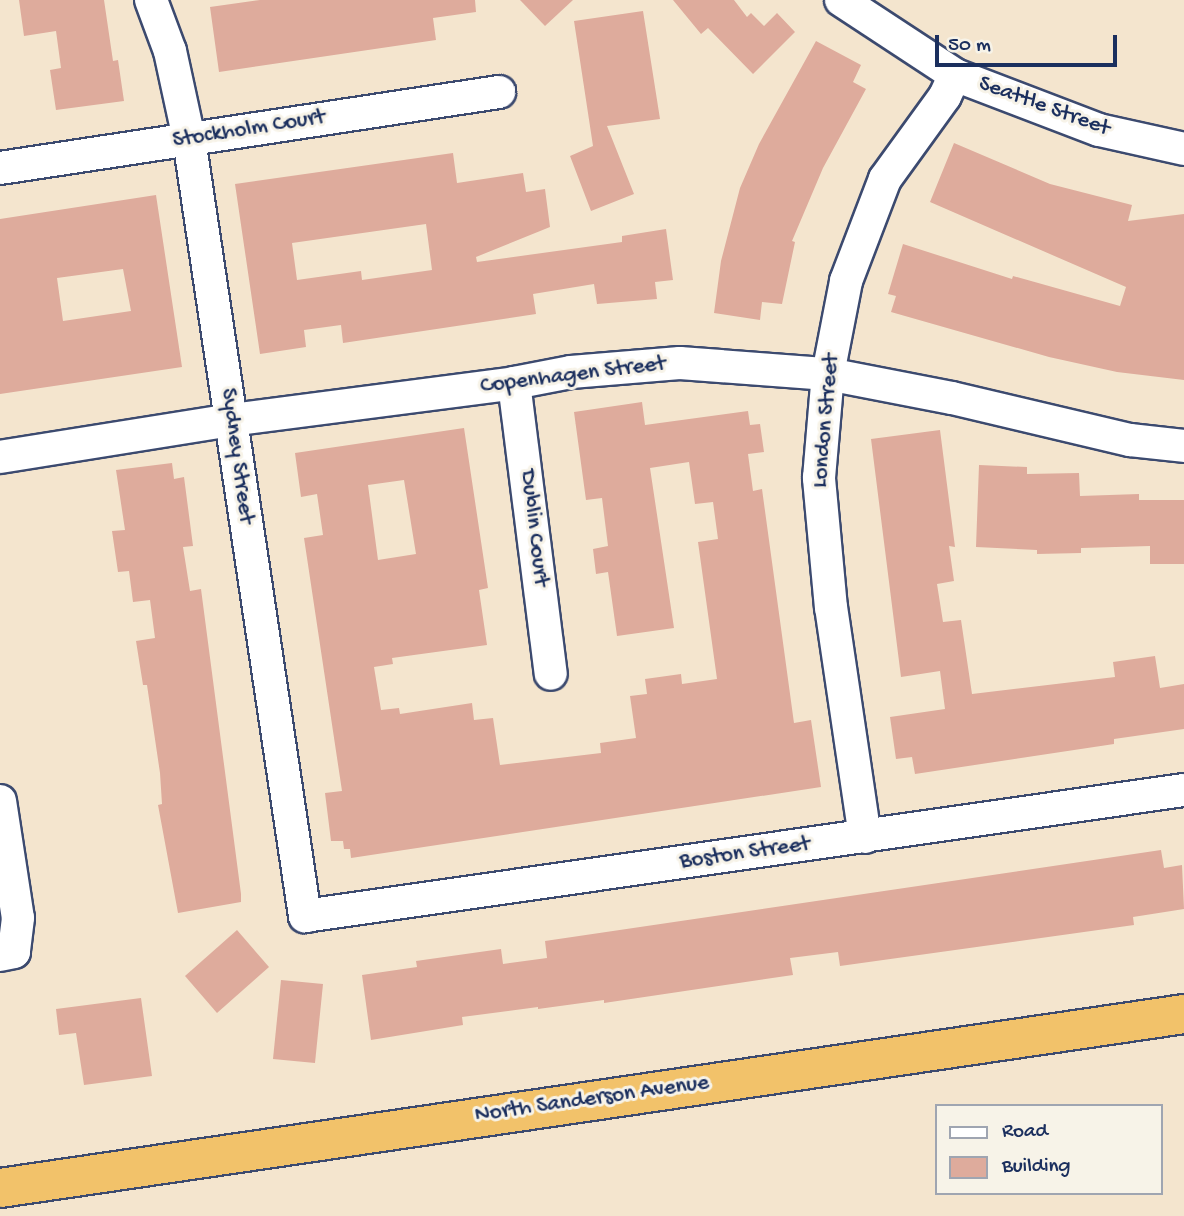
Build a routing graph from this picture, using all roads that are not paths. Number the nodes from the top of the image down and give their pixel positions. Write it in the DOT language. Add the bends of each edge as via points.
graph roads {
  1 [pos="151,0"];
  2 [pos="841,0"];
  3 [pos="955,75"];
  4 [pos="499,92"];
  5 [pos="189,139"];
  6 [pos="1184,149"];
  7 [pos="0,168"];
  8 [pos="828,374"];
  9 [pos="514,383"];
  10 [pos="231,420"];
  11 [pos="1184,446"];
  12 [pos="0,457"];
  13 [pos="551,674"];
  14 [pos="1184,790"];
  15 [pos="0,800"];
  16 [pos="865,837"];
  17 [pos="305,916"];
  18 [pos="7,953"];
  19 [pos="1184,1014"];
  20 [pos="0,1188"];
  1 -- 5 [label="street, Sydney Street" via="170,51"];
  2 -- 3 [label="street, Seattle Street"];
  3 -- 6 [label="street, Seattle Street" via="1099,130"];
  3 -- 8 [label="street, London Street" via="885,179 846,281"];
  4 -- 5 [label="street, Stockholm Court"];
  5 -- 7 [label="street, Stockholm Court"];
  5 -- 10 [label="street, Sydney Street"];
  8 -- 9 [label="street, Copenhagen Street" via="680,363 571,372"];
  8 -- 11 [label="street, Copenhagen Street" via="1130,440"];
  8 -- 16 [label="street, London Street" via="819,478 831,608"];
  9 -- 10 [label="street, Copenhagen Street"];
  9 -- 13 [label="street, Dublin Court"];
  10 -- 12 [label="street, Copenhagen Street"];
  10 -- 17 [label="street, Sydney Street"];
  14 -- 16 [label="street, Boston Street"];
  15 -- 18 [label="street" via="18,918"];
  16 -- 17 [label="street, Boston Street"];
  19 -- 20 [label="highway, North Sanderson Avenue"];
}
